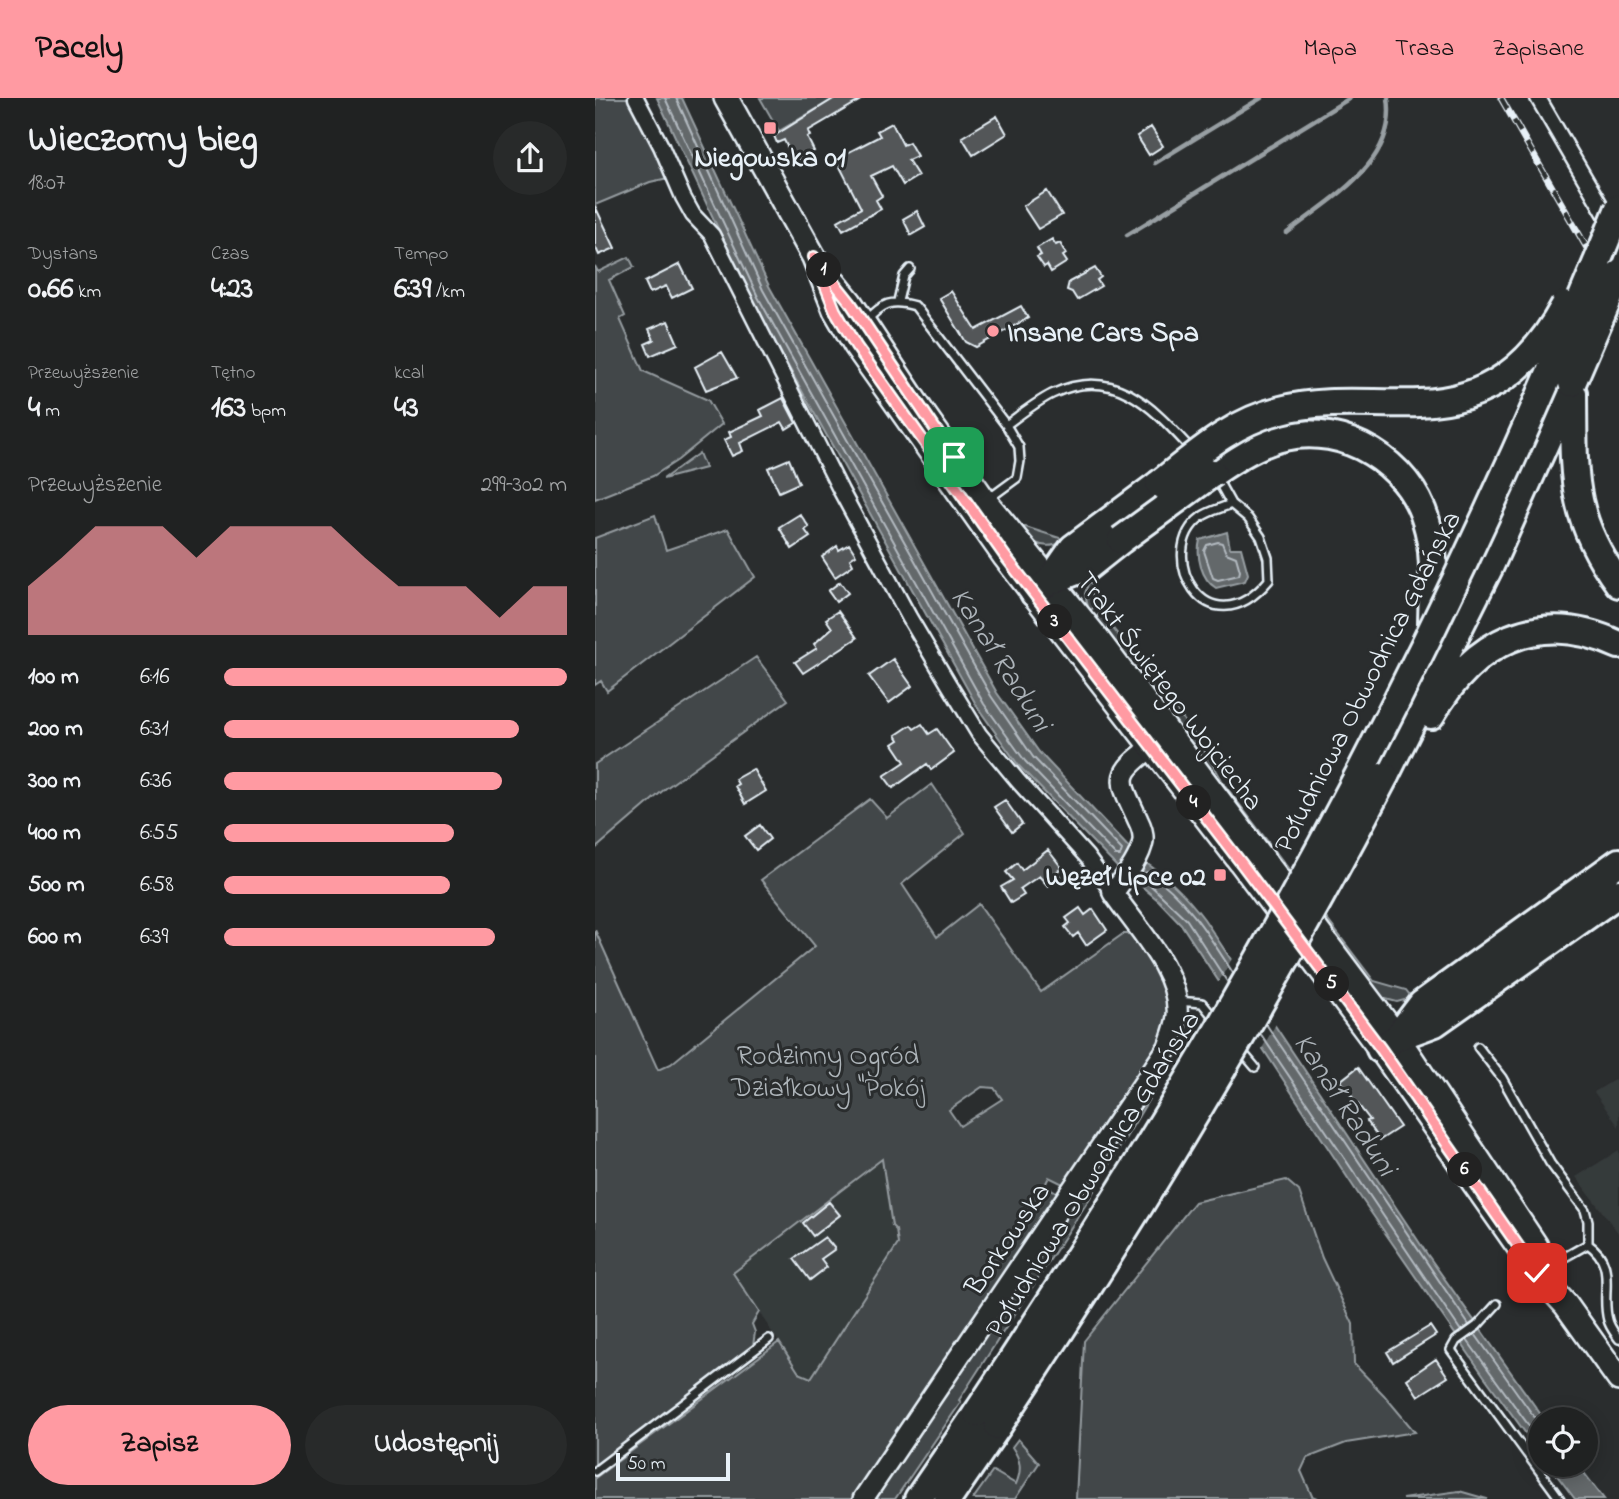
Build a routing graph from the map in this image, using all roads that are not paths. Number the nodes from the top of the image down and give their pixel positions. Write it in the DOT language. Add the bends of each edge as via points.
graph roads {
  1 [pos="636,98"];
  2 [pos="726,98"];
  3 [pos="1538,98"];
  4 [pos="1619,208"];
  5 [pos="1612,240"];
  6 [pos="814,257"];
  7 [pos="910,269"];
  8 [pos="1619,274"];
  9 [pos="898,301"];
  10 [pos="863,324"];
  11 [pos="1572,383"];
  12 [pos="1006,425"];
  13 [pos="985,501"];
  14 [pos="1231,504"];
  15 [pos="1115,531"];
  16 [pos="1619,584"];
  17 [pos="1042,587"];
  18 [pos="1432,628"];
  19 [pos="1619,645"];
  20 [pos="1151,748"];
  21 [pos="1385,776"];
  22 [pos="1619,862"];
  23 [pos="1118,887"];
  24 [pos="1619,893"];
  25 [pos="1517,951"];
  26 [pos="1176,1001"];
  27 [pos="1389,1043"];
  28 [pos="1478,1047"];
  29 [pos="1255,1067"];
  30 [pos="1588,1244"];
  31 [pos="1549,1266"];
  32 [pos="1497,1304"];
  33 [pos="1566,1305"];
  34 [pos="769,1339"];
  35 [pos="1619,1339"];
  36 [pos="1619,1380"];
  37 [pos="988,1420"];
  38 [pos="595,1471"];
  39 [pos="863,1499"];
  40 [pos="918,1499"];
  41 [pos="948,1499"];
  42 [pos="1560,1499"];
  1 -- 23 [label="street" via="683,197 712,235 908,617 979,734"];
  2 -- 6 [label="main road, Trakt Świętego Wojciecha"];
  3 -- 5 [label="street"];
  4 -- 5 [label="highway, Południowa Obwodnica Gdańska, bridge"];
  5 -- 15 [label="highway, bridge" via="1577,280 1541,343 1498,383 1441,402 1336,403 1263,415 1218,437"];
  5 -- 18 [label="highway, Południowa Obwodnica Gdańska, bridge"];
  6 -- 10 [label="main road, Trakt Świętego Wojciecha"];
  6 -- 17 [label="main road, Trakt Świętego Wojciecha" via="835,310 856,346 1005,556"];
  7 -- 9 [label="lane"];
  8 -- 11 [label="highway, Południowa Obwodnica Gdańska, bridge"];
  9 -- 10 [label="lane" via="879,307"];
  9 -- 12 [label="lane" via="921,312"];
  10 -- 13 [label="main road, Trakt Świętego Wojciecha"];
  11 -- 16 [label="highway" via="1579,504 1594,546"];
  11 -- 21 [label="highway, Południowa Obwodnica Gdańska" via="1490,566"];
  12 -- 13 [label="lane" via="1019,447 1017,478"];
  12 -- 14 [label="lane" via="1059,391 1089,385 1119,389 1157,412 1221,482"];
  13 -- 17 [label="main road, Trakt Świętego Wojciecha"];
  14 -- 14 [label="lane" via="1201,517 1187,533 1182,554 1187,581 1199,598 1218,608 1238,604 1258,593 1269,580 1261,537"];
  15 -- 17 [label="highway" via="1087,567"];
  15 -- 18 [label="highway, bridge" via="1265,443 1310,434 1341,438 1383,459 1403,478 1421,506 1431,547"];
  17 -- 20 [label="main road, Trakt Świętego Wojciecha"];
  17 -- 27 [label="main road, Trakt Świętego Wojciecha" via="1092,632"];
  18 -- 37 [label="highway, Południowa Obwodnica Gdańska, bridge" via="1335,819 1206,1050"];
  19 -- 21 [label="highway" via="1586,632 1549,629 1511,637 1463,671 1417,742"];
  20 -- 23 [label="street, Trakt Świętego Wojciecha" via="1123,774 1122,784 1143,833 1140,850"];
  20 -- 27 [label="main road, Trakt Świętego Wojciecha"];
  21 -- 37 [label="highway, Południowa Obwodnica Gdańska, bridge" via="1206,1100 1108,1258"];
  22 -- 25 [label="highway" via="1587,883"];
  23 -- 26 [label="street, Borkowska" via="1163,964"];
  24 -- 25 [label="highway"];
  25 -- 27 [label="highway" via="1422,1004"];
  26 -- 29 [label="lane" via="1202,1003"];
  26 -- 39 [label="street, Borkowska" via="1177,1017 1168,1047"];
  27 -- 31 [label="main road, Trakt Świętego Wojciecha"];
  27 -- 33 [label="main road, Trakt Świętego Wojciecha" via="1537,1273"];
  28 -- 30 [label="lane" via="1585,1210"];
  30 -- 31 [label="lane"];
  30 -- 35 [label="lane" via="1604,1263 1607,1317"];
  31 -- 33 [label="main road, Trakt Świętego Wojciecha"];
  32 -- 42 [label="lane" via="1451,1350"];
  33 -- 36 [label="main road, Trakt Świętego Wojciecha"];
  34 -- 38 [label="lane"];
  37 -- 40 [label="highway"];
  37 -- 41 [label="highway"];
}
